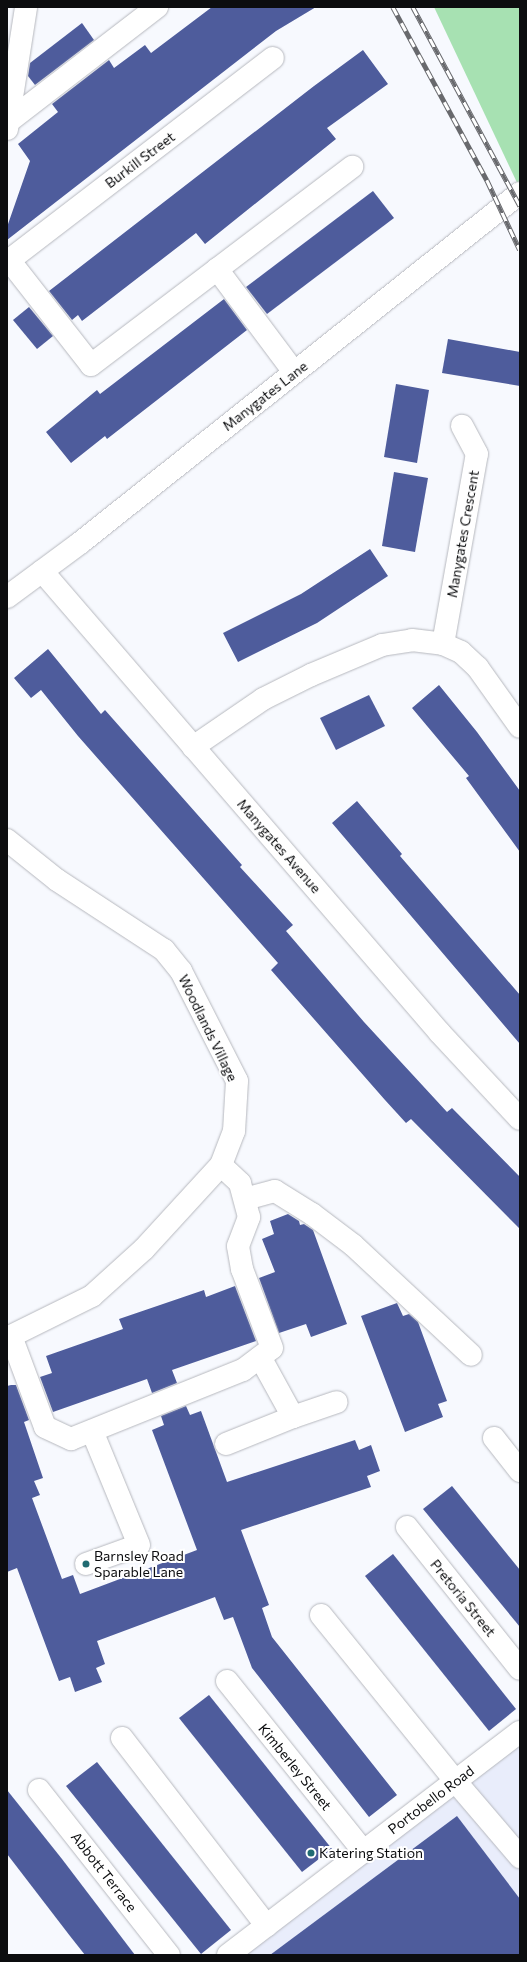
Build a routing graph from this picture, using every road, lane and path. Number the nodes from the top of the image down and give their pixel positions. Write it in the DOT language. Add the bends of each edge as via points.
graph roads {
  1 [pos="26,7"];
  2 [pos="157,7"];
  3 [pos="273,58"];
  4 [pos="8,127"];
  5 [pos="352,167"];
  6 [pos="520,193"];
  7 [pos="8,261"];
  8 [pos="217,269"];
  9 [pos="294,372"];
  10 [pos="462,426"];
  11 [pos="42,571"];
  12 [pos="7,596"];
  13 [pos="442,644"];
  14 [pos="520,727"];
  15 [pos="193,747"];
  16 [pos="7,840"];
  17 [pos="520,1118"];
  18 [pos="222,1165"];
  19 [pos="245,1199"];
  20 [pos="9,1337"];
  21 [pos="471,1355"];
  22 [pos="260,1357"];
  23 [pos="337,1402"];
  24 [pos="293,1417"];
  25 [pos="92,1431"];
  26 [pos="494,1438"];
  27 [pos="226,1444"];
  28 [pos="520,1471"];
  29 [pos="407,1527"];
  30 [pos="86,1564"];
  31 [pos="321,1614"];
  32 [pos="520,1669"];
  33 [pos="227,1681"];
  34 [pos="520,1732"];
  35 [pos="122,1738"];
  36 [pos="456,1782"];
  37 [pos="39,1790"];
  38 [pos="364,1852"];
  39 [pos="520,1857"];
  40 [pos="267,1926"];
  41 [pos="169,1955"];
  42 [pos="228,1955"];
  1 -- 4 [label="street"];
  2 -- 4 [label="street"];
  3 -- 7 [label="street, Burkill Street"];
  5 -- 8 [label="street"];
  6 -- 9 [label="street, Manygates Lane"];
  7 -- 8 [label="street" via="91,365"];
  8 -- 9 [label="street"];
  9 -- 11 [label="street, Manygates Lane"];
  10 -- 13 [label="street, Manygates Crescent" via="478,454"];
  11 -- 12 [label="street, Manygates Lane"];
  11 -- 15 [label="street, Manygates Avenue"];
  13 -- 14 [label="street" via="461,652 478,668"];
  13 -- 15 [label="street" via="412,640 382,645 350,657 263,699"];
  15 -- 17 [label="street, Manygates Avenue" via="440,1033"];
  16 -- 18 [label="street, Woodlands Village" via="57,880 164,950 181,971 237,1081 234,1131"];
  18 -- 19 [label="street" via="240,1183"];
  18 -- 20 [label="street, Woodlands Village" via="144,1248 92,1296"];
  19 -- 21 [label="street" via="275,1191 312,1214 353,1245"];
  19 -- 22 [label="street" via="249,1217 238,1246 240,1261 255,1308 272,1348"];
  20 -- 25 [label="street" via="45,1427 71,1439"];
  22 -- 24 [label="street"];
  22 -- 25 [label="street" via="242,1370"];
  23 -- 24 [label="street"];
  24 -- 27 [label="street"];
  25 -- 30 [label="street" via="139,1545"];
  26 -- 28 [label="street"];
  29 -- 32 [label="street, Pretoria Street"];
  31 -- 36 [label="street"];
  33 -- 38 [label="street, Kimberley Street"];
  34 -- 36 [label="street, Portobello Road"];
  35 -- 40 [label="street"];
  36 -- 38 [label="street, Portobello Road"];
  36 -- 39 [label="street"];
  37 -- 41 [label="street, Abbott Terrace"];
  38 -- 40 [label="street, Portobello Road"];
  40 -- 42 [label="street, Portobello Road"];
}
